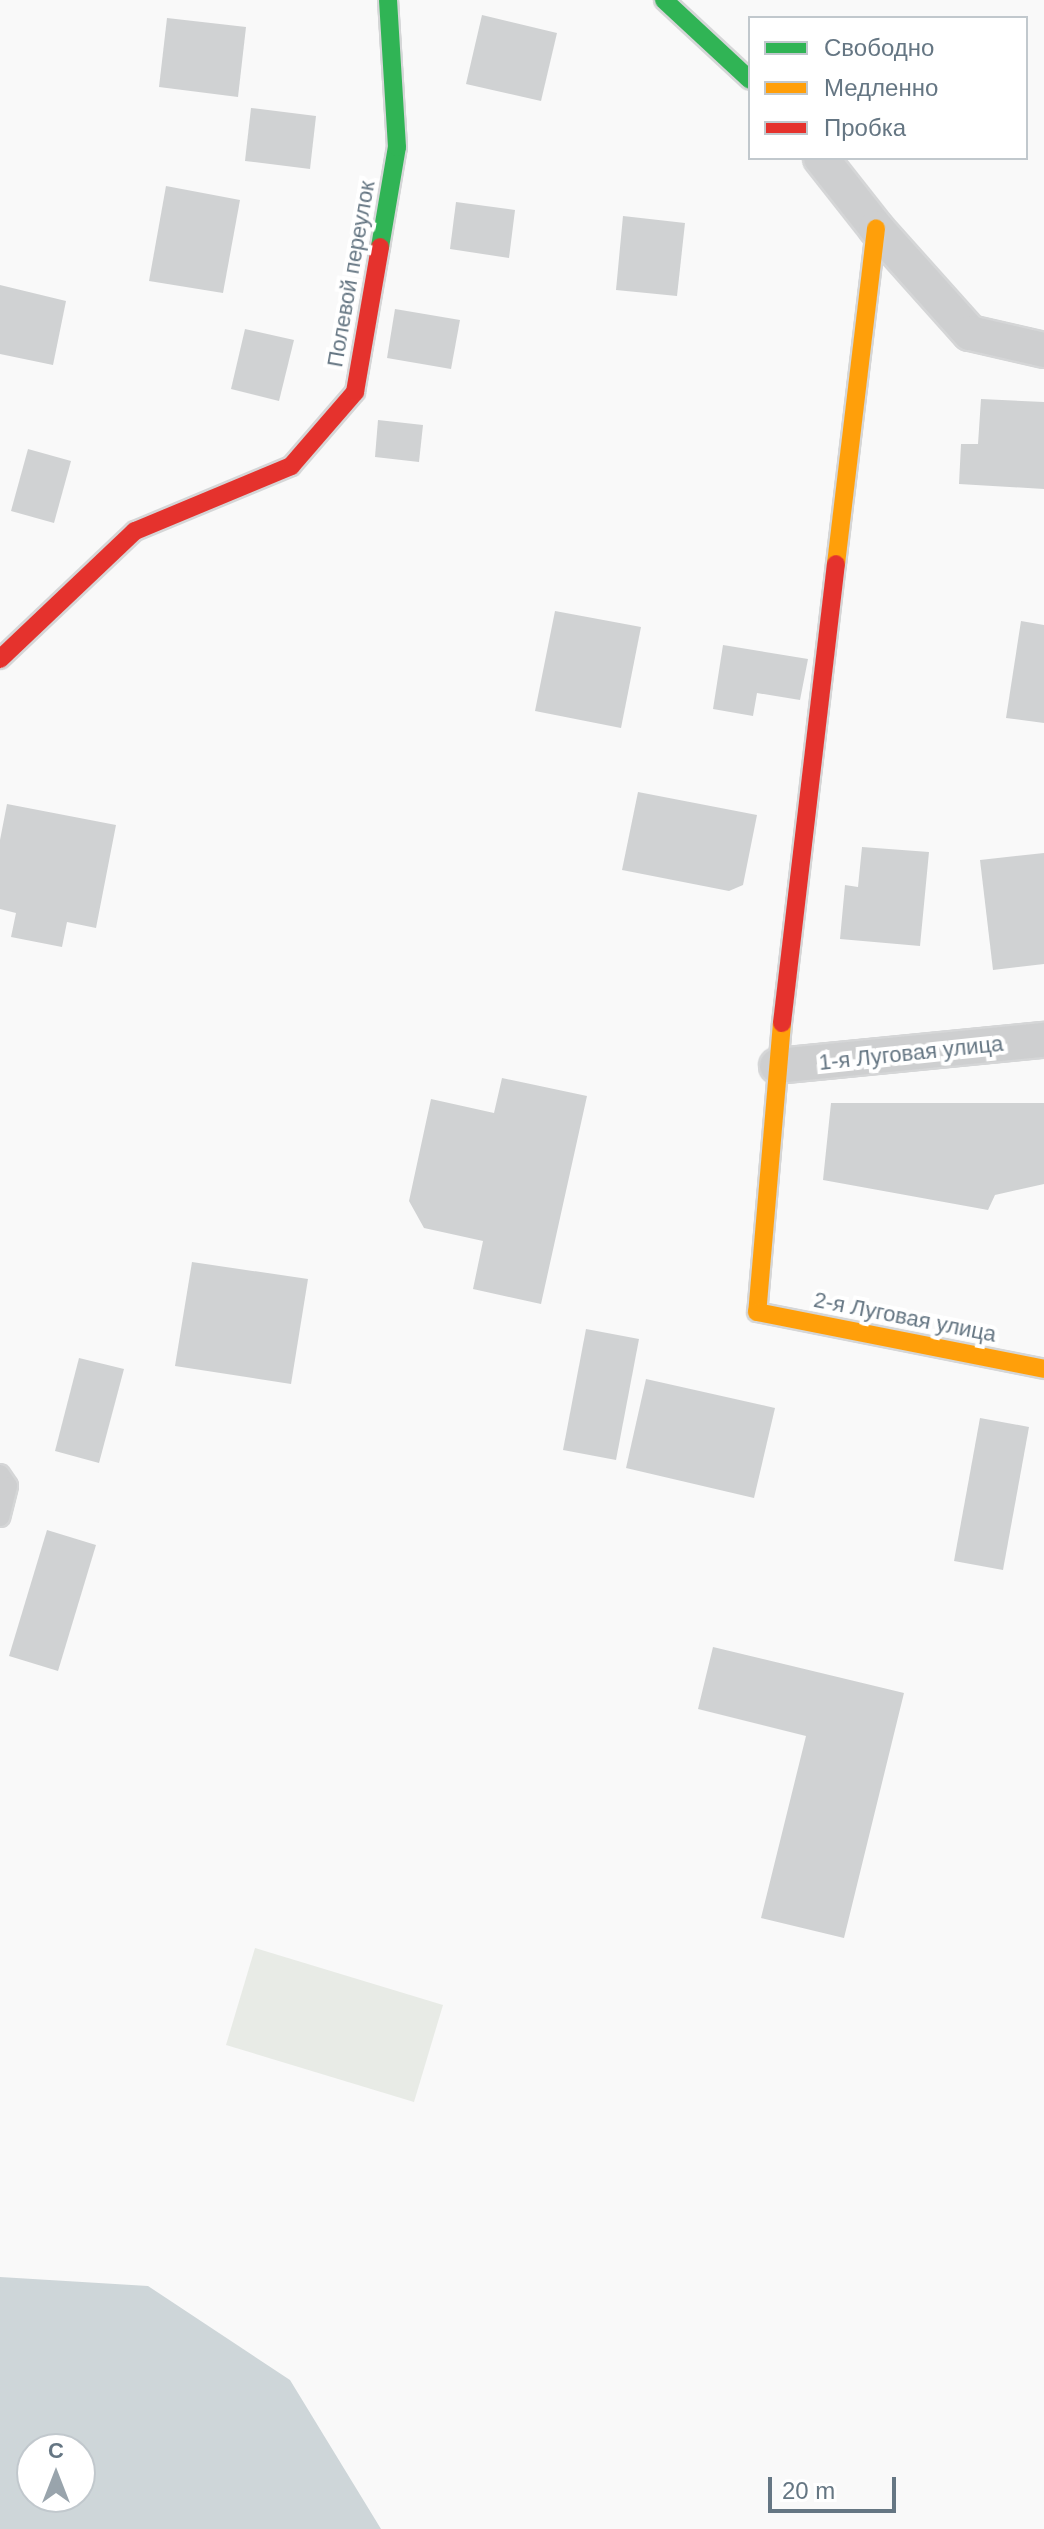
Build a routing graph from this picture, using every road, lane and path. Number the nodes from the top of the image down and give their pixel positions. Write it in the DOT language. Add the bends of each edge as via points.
graph roads {
  1 [pos="388,0"];
  2 [pos="664,0"];
  3 [pos="748,78"];
  4 [pos="823,160"];
  5 [pos="876,228"];
  6 [pos="1044,350"];
  7 [pos="4,651"];
  8 [pos="1044,1040"];
  9 [pos="777,1066"];
  10 [pos="1044,1369"];
  11 [pos="0,1474"];
  12 [pos="0,1517"];
  1 -- 7 [label="street, Полевой переулок" via="397,147 355,392 291,466 135,531"];
  2 -- 3 [label="street"];
  4 -- 5 [label="street"];
  5 -- 6 [label="street" via="970,333"];
  5 -- 9 [label="street"];
  8 -- 9 [label="street, 1-я Луговая улица"];
  9 -- 10 [label="street, 2-я Луговая улица" via="757,1312"];
  11 -- 12 [label="lane" via="8,1486"];
}
